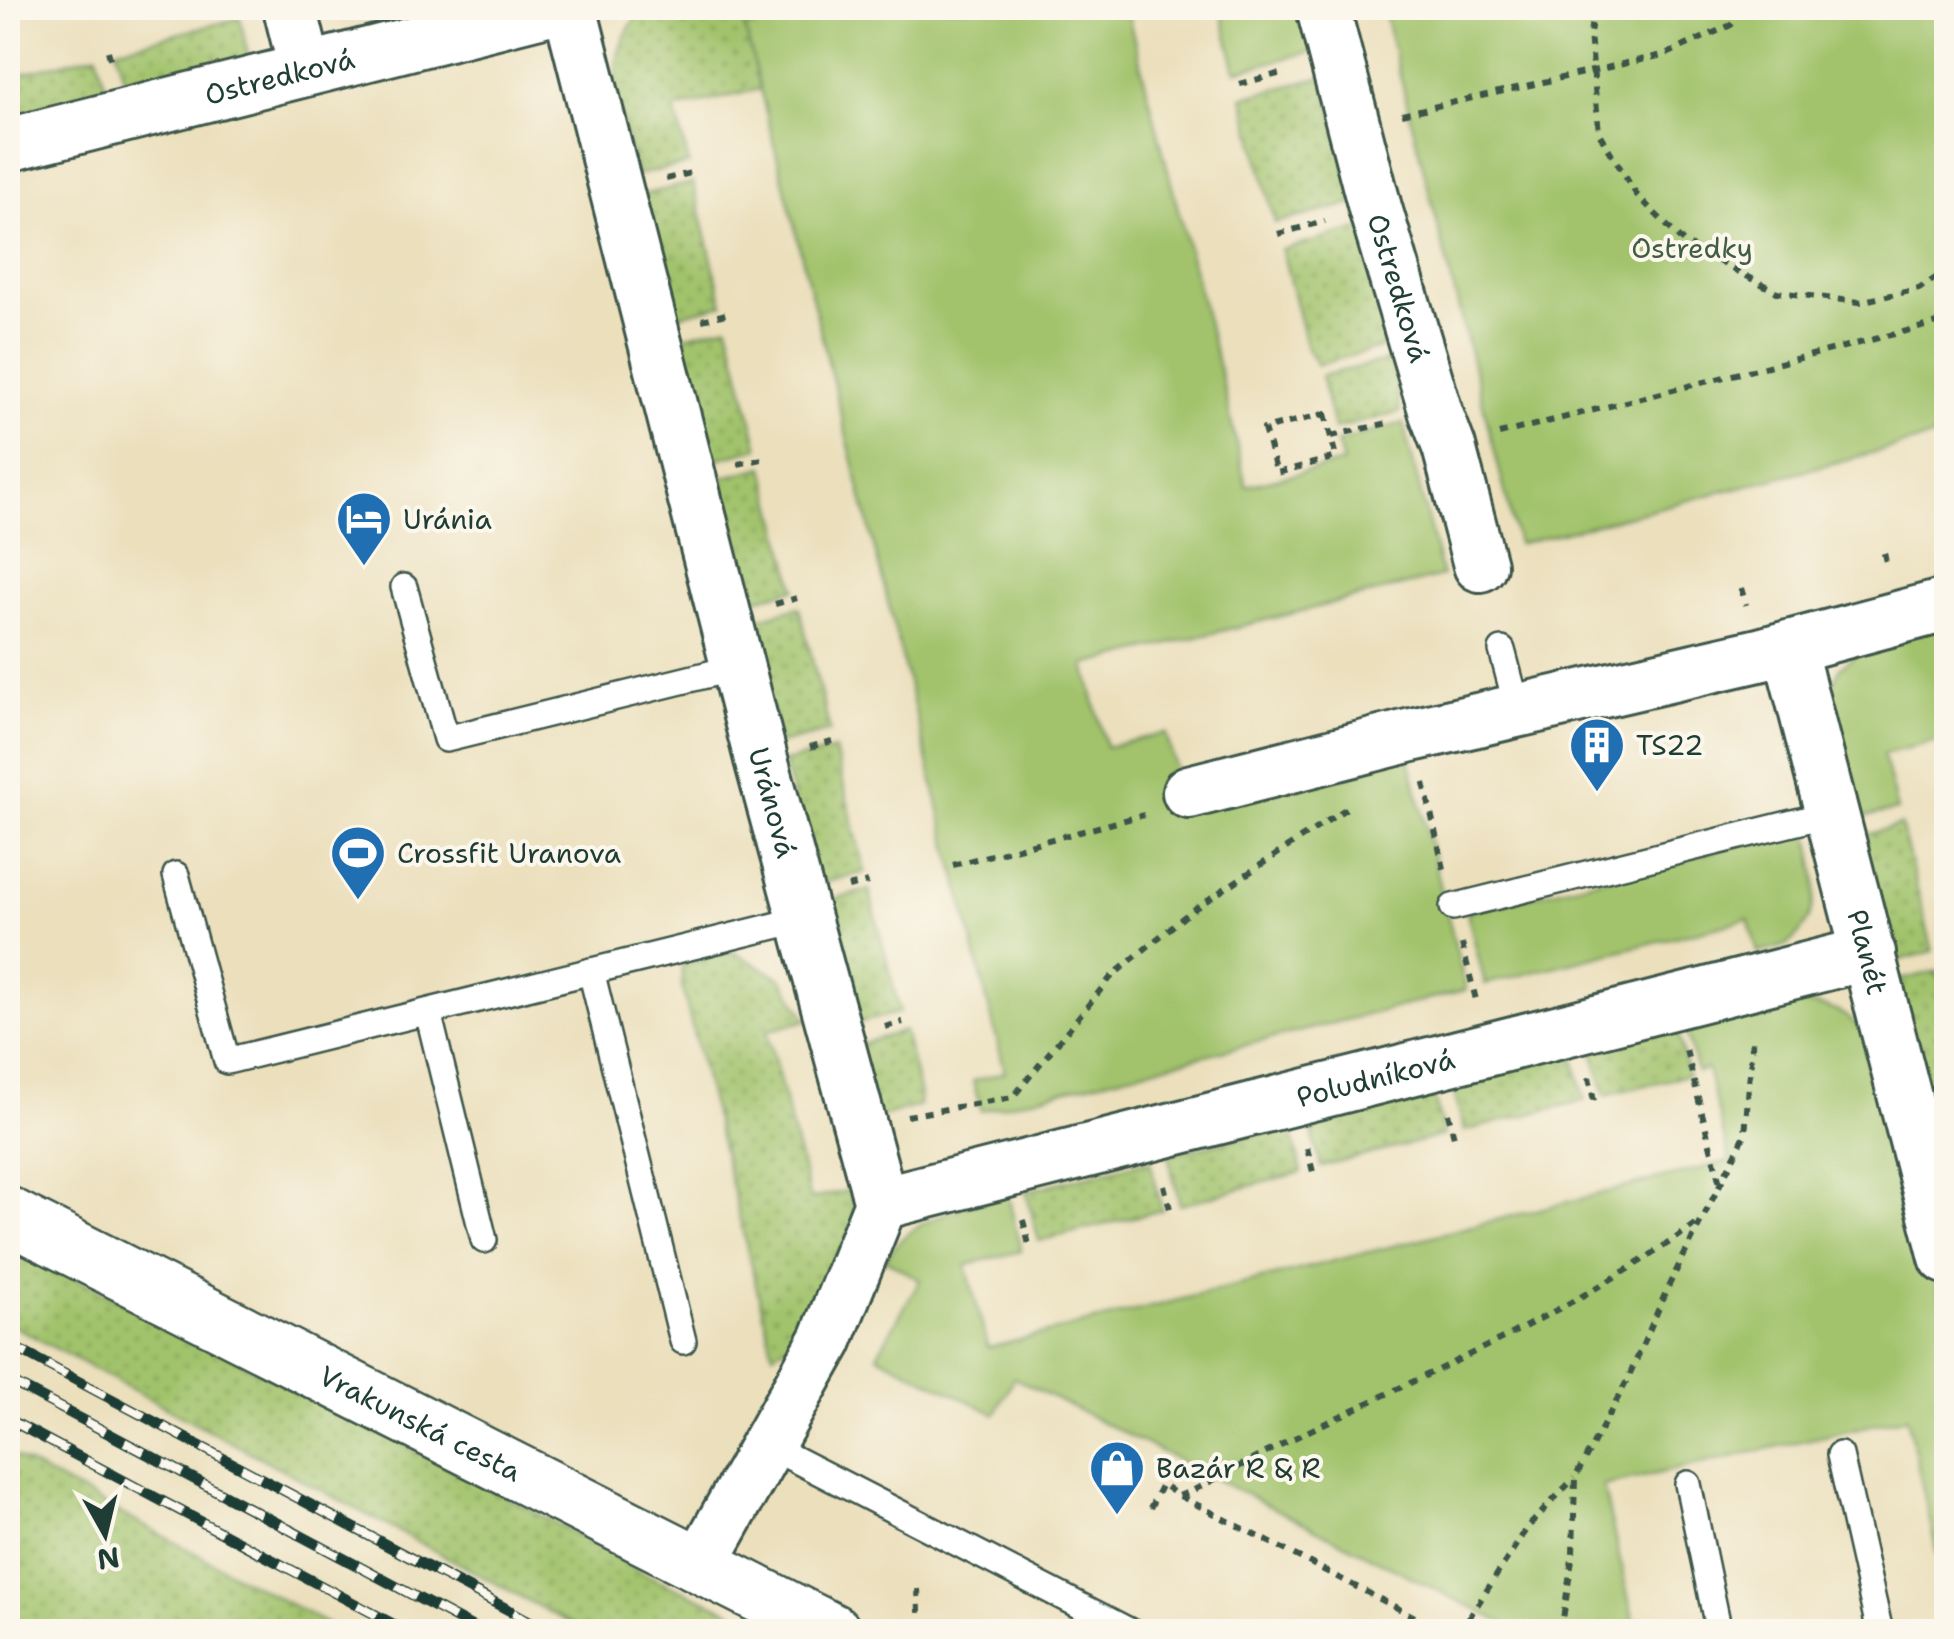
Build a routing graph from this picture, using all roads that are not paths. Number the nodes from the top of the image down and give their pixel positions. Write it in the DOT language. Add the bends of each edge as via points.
graph roads {
  1 [pos="290,8"];
  2 [pos="551,8"];
  3 [pos="570,8"];
  4 [pos="1323,8"];
  5 [pos="305,68"];
  6 [pos="8,145"];
  7 [pos="1480,565"];
  8 [pos="404,587"];
  9 [pos="1946,606"];
  10 [pos="1789,648"];
  11 [pos="1502,650"];
  12 [pos="738,667"];
  13 [pos="1518,710"];
  14 [pos="1170,803"];
  15 [pos="1832,814"];
  16 [pos="176,875"];
  17 [pos="1454,908"];
  18 [pos="804,919"];
  19 [pos="1868,953"];
  20 [pos="591,971"];
  21 [pos="428,1012"];
  22 [pos="882,1203"];
  23 [pos="8,1215"];
  24 [pos="484,1240"];
  25 [pos="1946,1257"];
  26 [pos="683,1341"];
  27 [pos="767,1445"];
  28 [pos="1840,1455"];
  29 [pos="1688,1484"];
  30 [pos="700,1565"];
  31 [pos="832,1632"];
  32 [pos="1132,1632"];
  33 [pos="1720,1632"];
  34 [pos="1880,1632"];
  1 -- 5 [label="street"];
  2 -- 5 [label="street, Ostredková"];
  3 -- 12 [label="street, Uránová"];
  4 -- 7 [label="street, Ostredková"];
  5 -- 6 [label="street, Ostredková"];
  8 -- 12 [label="lane" via="446,738"];
  9 -- 10 [label="street"];
  10 -- 13 [label="street"];
  10 -- 15 [label="street, Planét"];
  11 -- 13 [label="lane"];
  12 -- 18 [label="street, Uránová"];
  13 -- 14 [label="street"];
  15 -- 17 [label="lane"];
  15 -- 19 [label="street, Planét"];
  16 -- 21 [label="lane" via="227,1061"];
  18 -- 20 [label="lane"];
  18 -- 22 [label="street, Uránová"];
  19 -- 22 [label="street, Poludníková"];
  19 -- 25 [label="street, Planét"];
  20 -- 21 [label="lane"];
  20 -- 26 [label="lane"];
  21 -- 24 [label="lane"];
  22 -- 27 [label="street" via="826,1340"];
  23 -- 30 [label="main road, Vrakunská cesta"];
  27 -- 30 [label="street"];
  27 -- 32 [label="lane"];
  28 -- 34 [label="lane"];
  29 -- 33 [label="lane"];
  30 -- 31 [label="main road, Vrakunská cesta"];
}
